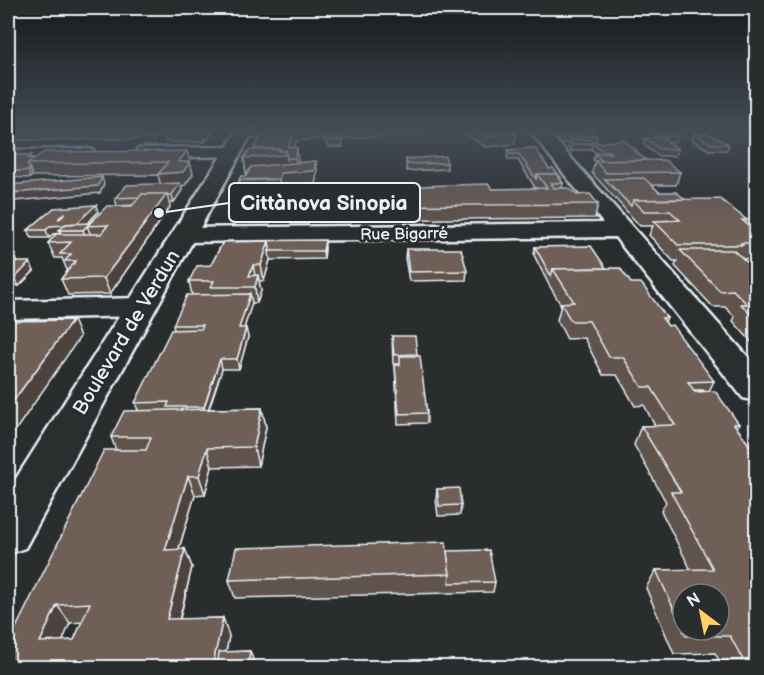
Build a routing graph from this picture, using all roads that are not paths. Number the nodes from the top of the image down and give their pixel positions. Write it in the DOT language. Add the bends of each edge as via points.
graph roads {
  1 [pos="231,162"];
  2 [pos="565,162"];
  3 [pos="624,230"];
  4 [pos="184,235"];
  5 [pos="141,307"];
  6 [pos="8,310"];
  7 [pos="756,389"];
  8 [pos="8,533"];
  1 -- 4 [label="street, Boulevard de Verdun"];
  2 -- 3 [label="street"];
  3 -- 4 [label="street, Rue Bigarré"];
  3 -- 7 [label="street"];
  4 -- 5 [label="street, Boulevard de Verdun"];
  5 -- 6 [label="street"];
  5 -- 8 [label="street, Boulevard de Verdun"];
}
